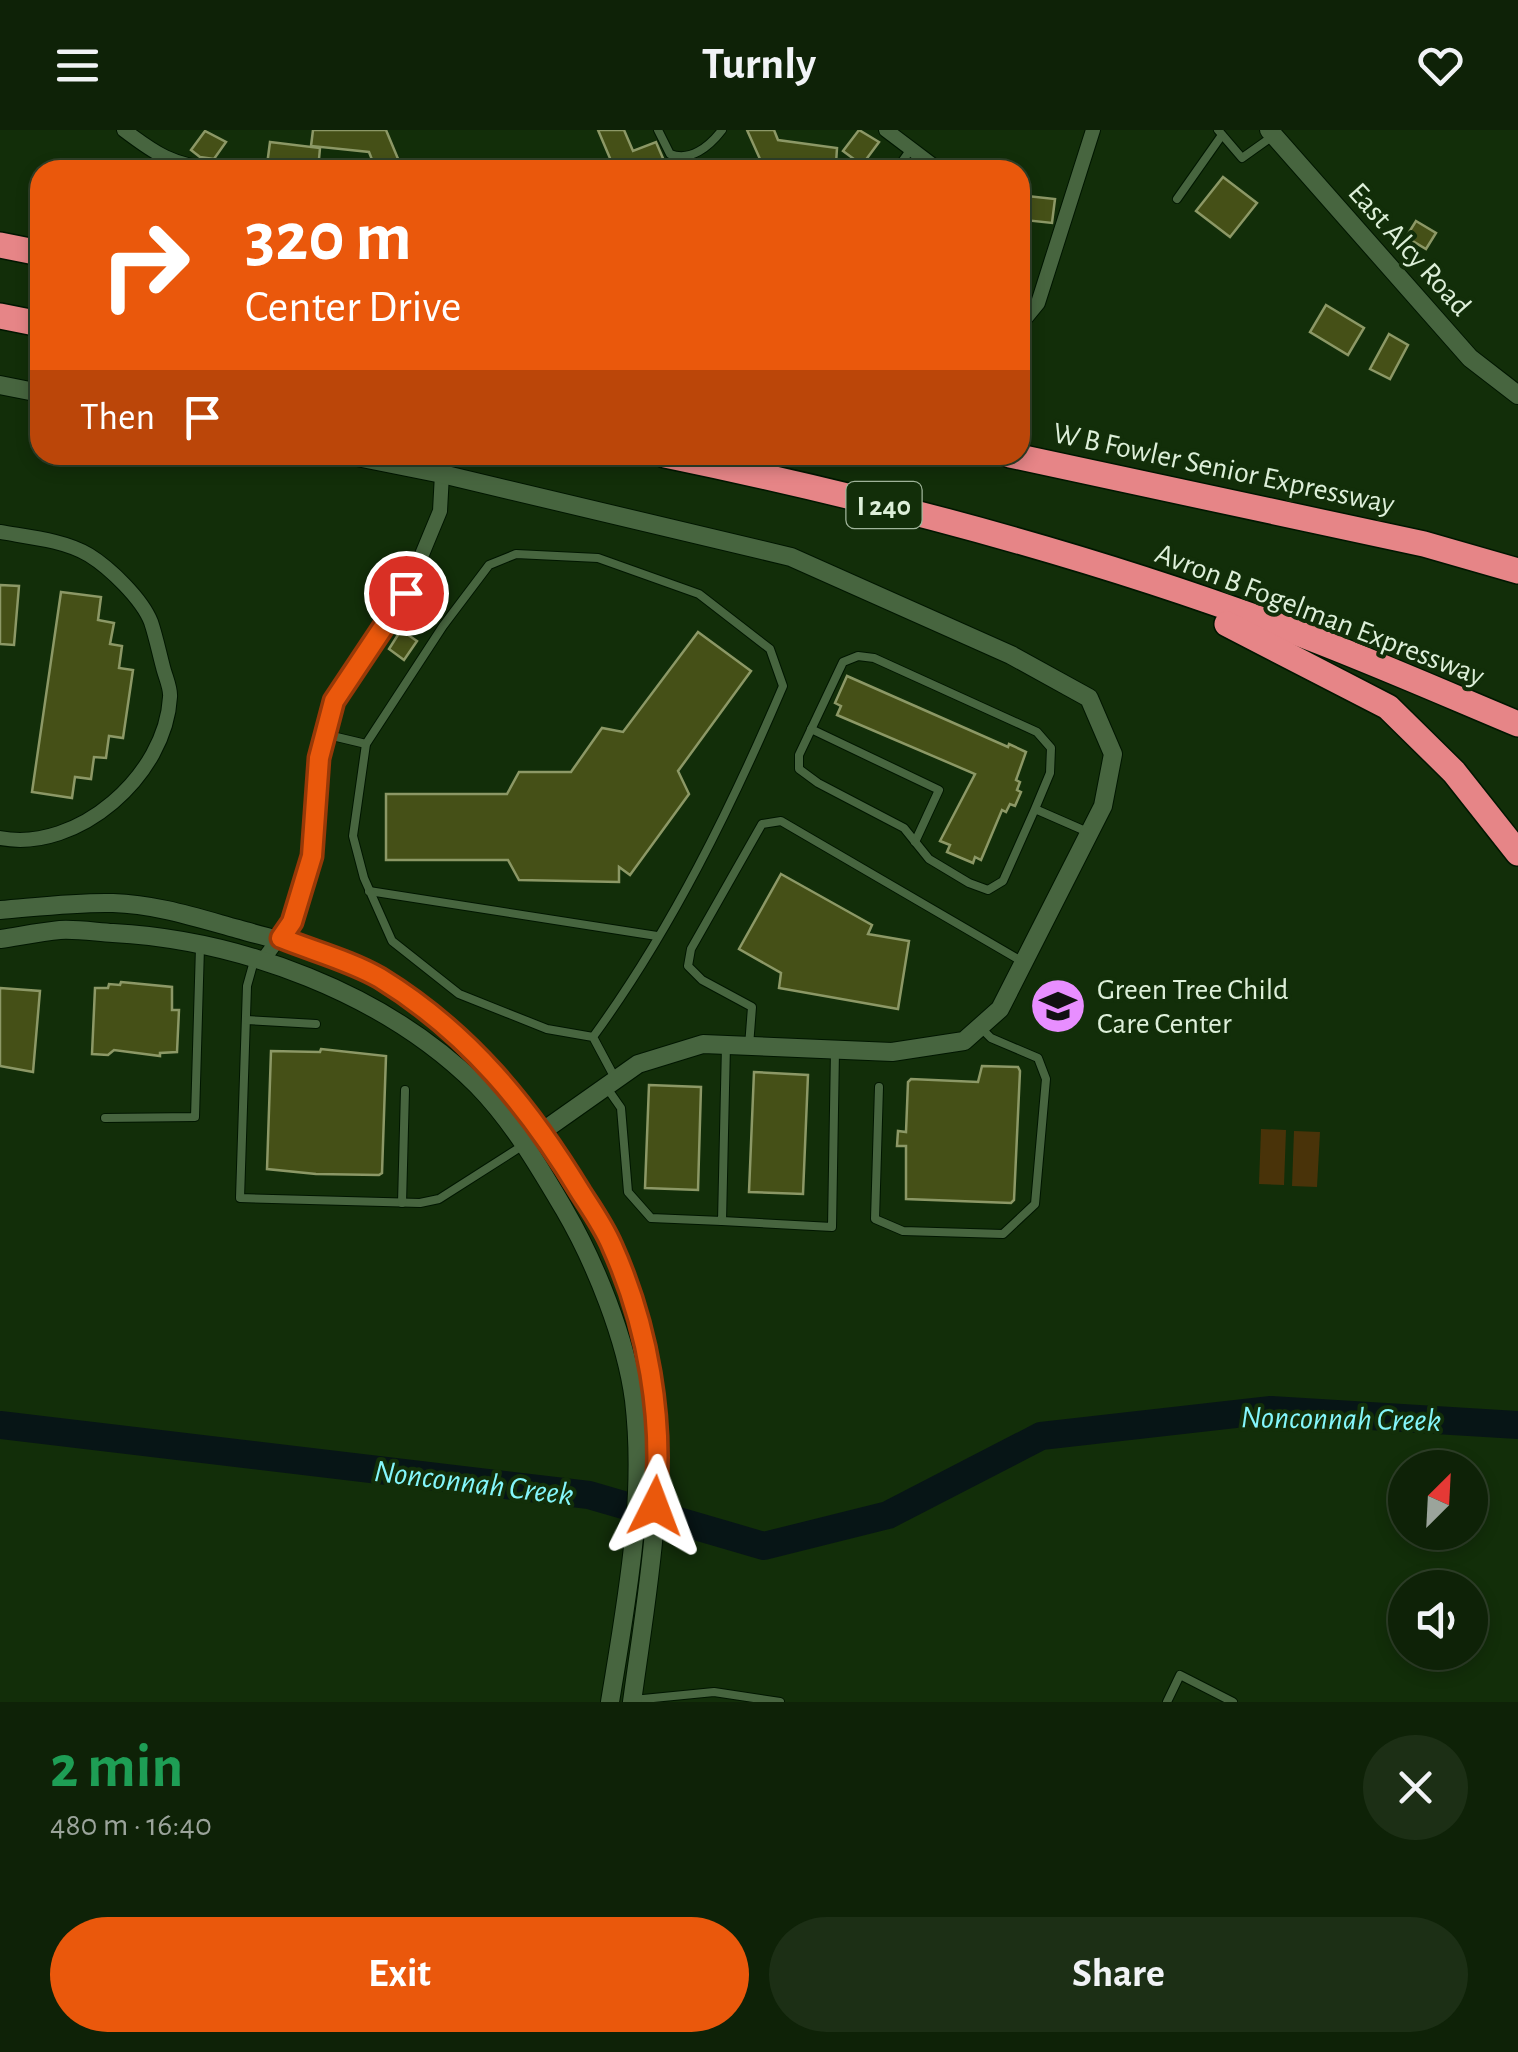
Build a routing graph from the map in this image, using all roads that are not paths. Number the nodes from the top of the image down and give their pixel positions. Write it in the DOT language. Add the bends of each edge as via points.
graph roads {
  1 [pos="124,130"];
  2 [pos="658,130"];
  3 [pos="722,130"];
  4 [pos="886,130"];
  5 [pos="1093,130"];
  6 [pos="1220,133"];
  7 [pos="1271,133"];
  8 [pos="911,149"];
  9 [pos="169,160"];
  10 [pos="903,160"];
  11 [pos="926,160"];
  12 [pos="1177,199"];
  13 [pos="0,245"];
  14 [pos="30,251"];
  15 [pos="1030,313"];
  16 [pos="0,316"];
  17 [pos="30,322"];
  18 [pos="0,385"];
  19 [pos="30,391"];
  20 [pos="1518,396"];
  21 [pos="1030,459"];
  22 [pos="397,465"];
  23 [pos="713,465"];
  24 [pos="442,474"];
  25 [pos="0,532"];
  26 [pos="1424,544"];
  27 [pos="1518,558"];
  28 [pos="1099,566"];
  29 [pos="1518,571"];
  30 [pos="1518,724"];
  31 [pos="812,729"];
  32 [pos="324,734"];
  33 [pos="366,744"];
  34 [pos="1035,808"];
  35 [pos="1090,833"];
  36 [pos="0,838"];
  37 [pos="915,842"];
  38 [pos="1518,853"];
  39 [pos="369,890"];
  40 [pos="0,910"];
  41 [pos="657,936"];
  42 [pos="281,938"];
  43 [pos="0,939"];
  44 [pos="200,942"];
  45 [pos="259,959"];
  46 [pos="1023,962"];
  47 [pos="246,1020"];
  48 [pos="316,1024"];
  49 [pos="980,1026"];
  50 [pos="593,1037"];
  51 [pos="726,1045"];
  52 [pos="749,1046"];
  53 [pos="835,1050"];
  54 [pos="612,1083"];
  55 [pos="879,1088"];
  56 [pos="406,1090"];
  57 [pos="105,1118"];
  58 [pos="544,1132"];
  59 [pos="526,1144"];
  60 [pos="402,1203"];
  61 [pos="722,1221"];
  62 [pos="1222,1700"];
  63 [pos="633,1701"];
  64 [pos="610,1702"];
  65 [pos="780,1702"];
  66 [pos="1167,1702"];
  67 [pos="1233,1702"];
  1 -- 9 [label="street"];
  2 -- 3 [label="lane" via="670,154 682,158"];
  4 -- 8 [label="street"];
  5 -- 15 [label="street"];
  6 -- 7 [label="lane" via="1242,158"];
  6 -- 12 [label="lane"];
  7 -- 20 [label="street, East Alcy Road" via="1470,358"];
  8 -- 10 [label="lane"];
  8 -- 11 [label="street"];
  13 -- 14 [label="highway"];
  16 -- 17 [label="highway"];
  18 -- 19 [label="street"];
  21 -- 26 [label="highway, W B Fowler Senior Expressway"];
  22 -- 24 [label="street"];
  23 -- 28 [label="highway, I 240" via="832,490"];
  24 -- 32 [label="street" via="440,511 406,593 334,701"];
  24 -- 35 [label="street" via="791,557 1012,656 1088,698 1113,754"];
  25 -- 36 [label="street" via="85,552 114,572 150,618 170,695 141,777 92,818 60,834 24,842"];
  26 -- 27 [label="highway"];
  26 -- 29 [label="highway"];
  28 -- 30 [label="highway, Avron B Fogelman Expressway / I 240" via="1279,626"];
  28 -- 38 [label="highway" via="1264,640 1388,707 1454,772"];
  31 -- 34 [label="lane" via="843,662 874,658 1037,732 1051,748 1050,773"];
  31 -- 37 [label="lane" via="800,769 904,828"];
  31 -- 37 [label="lane" via="939,790"];
  32 -- 33 [label="lane"];
  32 -- 42 [label="street" via="312,856"];
  33 -- 39 [label="lane" via="353,836"];
  33 -- 41 [label="lane" via="489,565 516,554 598,558 700,594 770,648 783,686 737,795"];
  34 -- 35 [label="lane"];
  34 -- 37 [label="lane" via="1002,881 988,890 929,859"];
  35 -- 46 [label="street"];
  39 -- 41 [label="lane"];
  39 -- 50 [label="lane" via="392,941 458,994 547,1029"];
  40 -- 42 [label="street" via="114,902"];
  41 -- 50 [label="lane"];
  42 -- 45 [label="street"];
  42 -- 58 [label="street" via="379,977 470,1046"];
  43 -- 44 [label="street" via="62,930"];
  44 -- 45 [label="street"];
  44 -- 57 [label="lane" via="194,1117"];
  45 -- 47 [label="lane" via="247,986"];
  45 -- 59 [label="street" via="356,1000 416,1036 476,1084"];
  46 -- 49 [label="street" via="1000,1008"];
  46 -- 52 [label="lane" via="781,821 762,824 691,948 688,966 752,1007"];
  47 -- 48 [label="lane"];
  47 -- 60 [label="lane" via="240,1198"];
  49 -- 53 [label="street" via="964,1042 892,1052"];
  49 -- 55 [label="lane" via="1038,1058 1046,1078 1035,1204 1004,1234 903,1231 876,1218"];
  50 -- 54 [label="lane"];
  51 -- 52 [label="street"];
  51 -- 54 [label="street" via="703,1044 638,1064"];
  51 -- 61 [label="lane"];
  52 -- 53 [label="street"];
  53 -- 61 [label="lane" via="832,1227"];
  54 -- 58 [label="street"];
  54 -- 61 [label="lane" via="628,1192 651,1218"];
  56 -- 60 [label="lane"];
  58 -- 59 [label="street"];
  58 -- 63 [label="street" via="612,1244 642,1328 653,1397 659,1469"];
  59 -- 60 [label="lane" via="440,1200"];
  59 -- 64 [label="street" via="608,1299 634,1398 638,1490"];
  62 -- 66 [label="lane" via="1180,1675"];
  62 -- 67 [label="lane"];
  63 -- 65 [label="lane" via="714,1692"];
}
